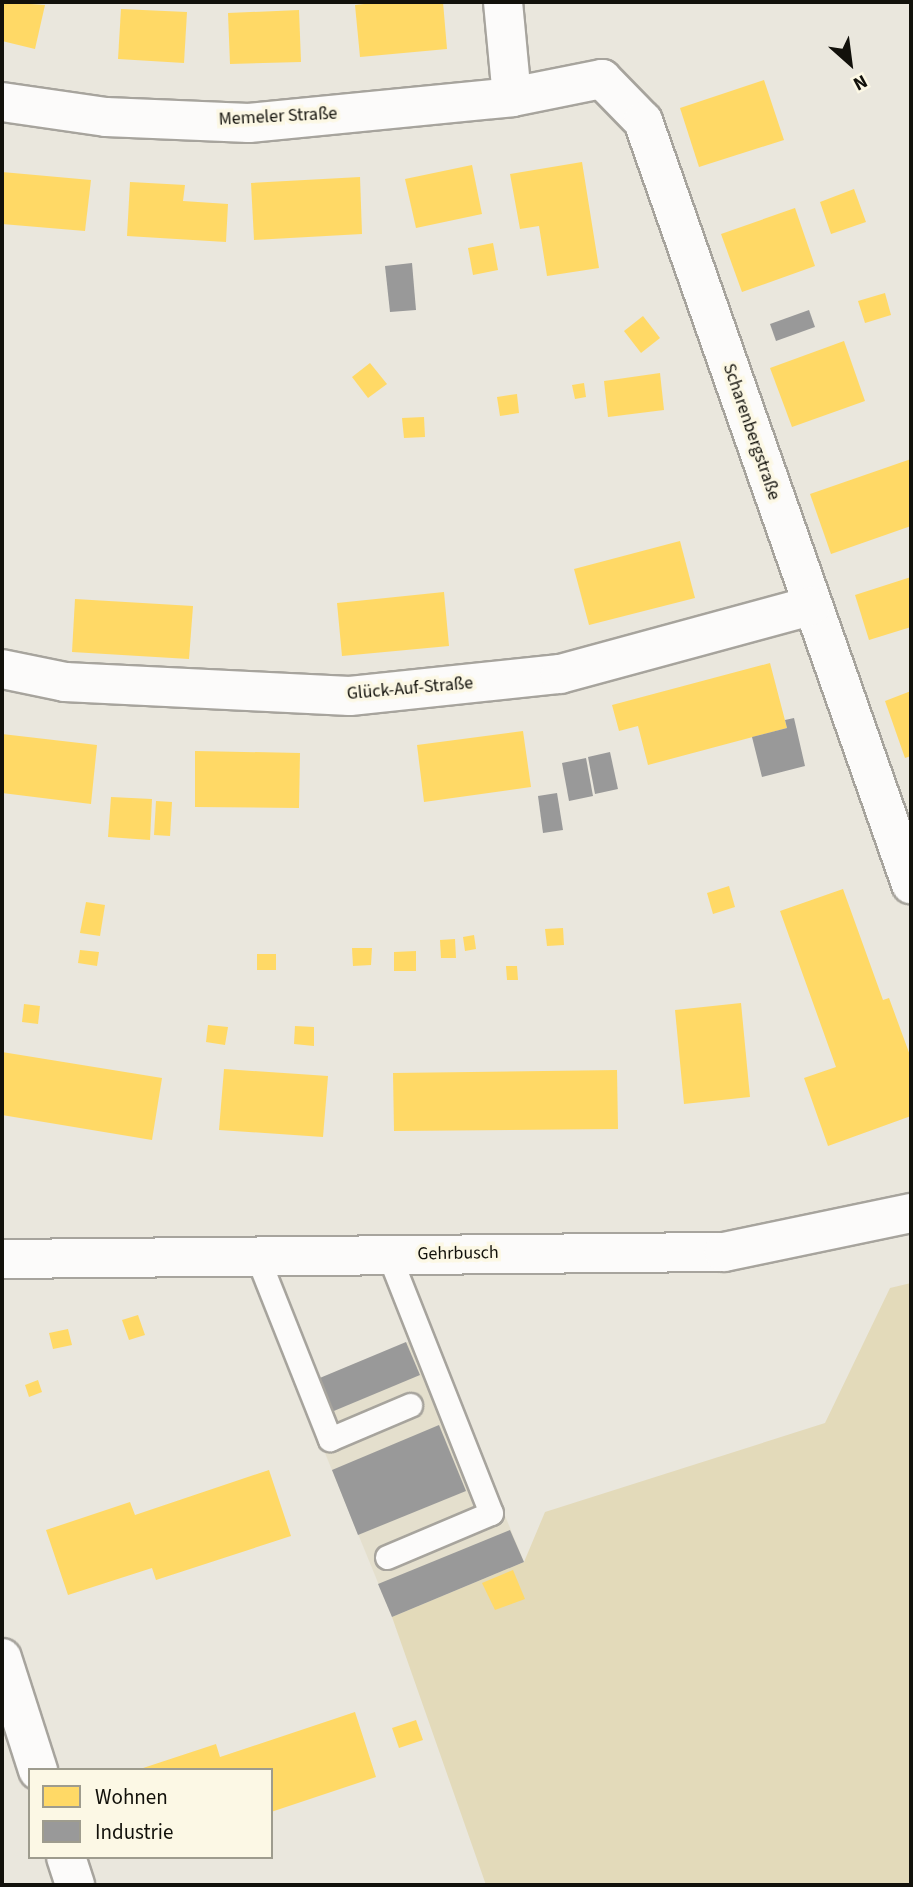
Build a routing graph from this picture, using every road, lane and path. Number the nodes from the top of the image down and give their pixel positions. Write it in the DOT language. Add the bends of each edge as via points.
graph roads {
  1 [pos="503,2"];
  2 [pos="512,97"];
  3 [pos="2,103"];
  4 [pos="811,606"];
  5 [pos="2,669"];
  6 [pos="911,884"];
  7 [pos="911,1213"];
  8 [pos="257,1255"];
  9 [pos="389,1255"];
  10 [pos="2,1259"];
  11 [pos="410,1405"];
  12 [pos="387,1557"];
  13 [pos="2,1658"];
  14 [pos="37,1768"];
  15 [pos="67,1859"];
  16 [pos="75,1885"];
  1 -- 2 [label="street"];
  2 -- 3 [label="street, Memeler Straße" via="249,123 106,117"];
  2 -- 4 [label="street, Scharenbergstraße" via="602,79 643,121"];
  4 -- 5 [label="street, Glück-Auf-Straße" via="560,674 350,696 65,682"];
  4 -- 6 [label="street, Scharenbergstraße"];
  7 -- 9 [label="street, Gehrbusch" via="724,1252"];
  8 -- 9 [label="street, Gehrbusch"];
  8 -- 10 [label="street, Gehrbusch"];
  8 -- 11 [label="lane" via="330,1439"];
  9 -- 12 [label="lane" via="491,1513"];
  13 -- 14 [label="street"];
  15 -- 16 [label="street"];
}
